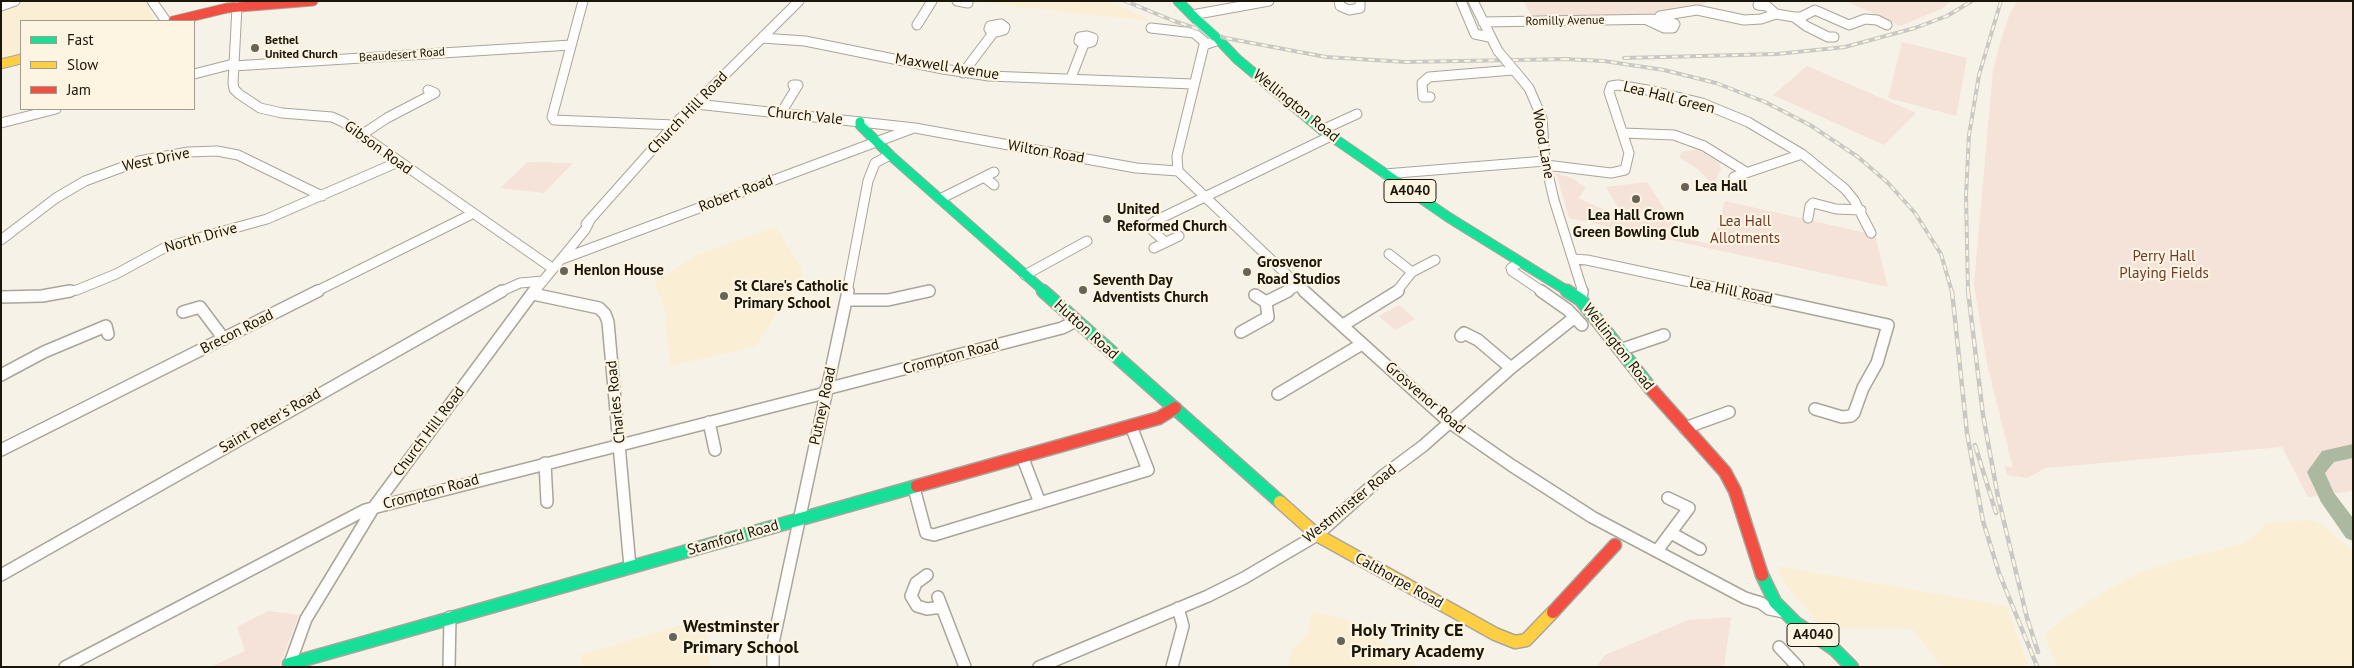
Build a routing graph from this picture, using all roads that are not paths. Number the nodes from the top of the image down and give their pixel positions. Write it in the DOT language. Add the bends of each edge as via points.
graph roads {
  1 [pos="15,1"];
  2 [pos="152,1"];
  3 [pos="312,1"];
  4 [pos="583,1"];
  5 [pos="799,1"];
  6 [pos="932,1"];
  7 [pos="957,1"];
  8 [pos="1178,1"];
  9 [pos="1339,1"];
  10 [pos="1360,1"];
  11 [pos="1461,1"];
  12 [pos="1473,1"];
  13 [pos="1775,1"];
  14 [pos="280,2"];
  15 [pos="1270,2"];
  16 [pos="968,3"];
  17 [pos="791,5"];
  18 [pos="1758,5"];
  19 [pos="1,6"];
  20 [pos="1767,6"];
  21 [pos="237,7"];
  22 [pos="1776,14"];
  23 [pos="1794,17"];
  24 [pos="1194,18"];
  25 [pos="165,20"];
  26 [pos="178,20"];
  27 [pos="1483,22"];
  28 [pos="917,25"];
  29 [pos="1887,25"];
  30 [pos="1151,28"];
  31 [pos="993,33"];
  32 [pos="1489,37"];
  33 [pos="1834,37"];
  34 [pos="762,38"];
  35 [pos="1214,40"];
  36 [pos="1084,44"];
  37 [pos="571,45"];
  38 [pos="20,60"];
  39 [pos="1,64"];
  40 [pos="233,65"];
  41 [pos="1511,67"];
  42 [pos="963,73"];
  43 [pos="195,74"];
  44 [pos="1071,78"];
  45 [pos="1193,84"];
  46 [pos="793,85"];
  47 [pos="428,90"];
  48 [pos="1430,97"];
  49 [pos="696,104"];
  50 [pos="1349,106"];
  51 [pos="52,110"];
  52 [pos="781,113"];
  53 [pos="860,122"];
  54 [pos="1,123"];
  55 [pos="674,125"];
  56 [pos="915,128"];
  57 [pos="1326,133"];
  58 [pos="1623,133"];
  59 [pos="360,136"];
  60 [pos="877,142"];
  61 [pos="1802,154"];
  62 [pos="890,155"];
  63 [pos="398,162"];
  64 [pos="1545,163"];
  65 [pos="1178,171"];
  66 [pos="994,172"];
  67 [pos="1746,172"];
  68 [pos="1385,174"];
  69 [pos="984,177"];
  70 [pos="1734,177"];
  71 [pos="994,185"];
  72 [pos="322,196"];
  73 [pos="1205,198"];
  74 [pos="940,199"];
  75 [pos="1860,210"];
  76 [pos="472,214"];
  77 [pos="1808,218"];
  78 [pos="1871,233"];
  79 [pos="1179,236"];
  80 [pos="1,240"];
  81 [pos="1087,241"];
  82 [pos="1165,242"];
  83 [pos="1154,248"];
  84 [pos="1389,254"];
  85 [pos="1573,259"];
  86 [pos="1435,260"];
  87 [pos="555,264"];
  88 [pos="1517,264"];
  89 [pos="1412,272"];
  90 [pos="1025,276"];
  91 [pos="543,281"];
  92 [pos="1298,286"];
  93 [pos="930,291"];
  94 [pos="533,294"];
  95 [pos="1255,295"];
  96 [pos="1,297"];
  97 [pos="846,300"];
  98 [pos="1581,300"];
  99 [pos="1266,302"];
  100 [pos="183,312"];
  101 [pos="1575,316"];
  102 [pos="1076,321"];
  103 [pos="1342,325"];
  104 [pos="1582,325"];
  105 [pos="1241,332"];
  106 [pos="108,334"];
  107 [pos="1461,336"];
  108 [pos="1664,336"];
  109 [pos="224,339"];
  110 [pos="1362,344"];
  111 [pos="1620,350"];
  112 [pos="1511,368"];
  113 [pos="1,375"];
  114 [pos="826,391"];
  115 [pos="1278,394"];
  116 [pos="1175,408"];
  117 [pos="1815,409"];
  118 [pos="1729,412"];
  119 [pos="709,422"];
  120 [pos="1449,422"];
  121 [pos="1131,426"];
  122 [pos="1686,428"];
  123 [pos="620,444"];
  124 [pos="1,450"];
  125 [pos="715,450"];
  126 [pos="1022,456"];
  127 [pos="546,463"];
  128 [pos="914,488"];
  129 [pos="1668,498"];
  130 [pos="547,502"];
  131 [pos="1040,503"];
  132 [pos="374,507"];
  133 [pos="799,520"];
  134 [pos="1671,533"];
  135 [pos="1317,535"];
  136 [pos="1615,545"];
  137 [pos="1700,549"];
  138 [pos="1657,551"];
  139 [pos="630,567"];
  140 [pos="1,575"];
  141 [pos="927,575"];
  142 [pos="1775,602"];
  143 [pos="1761,603"];
  144 [pos="1178,608"];
  145 [pos="1786,612"];
  146 [pos="450,617"];
  147 [pos="1779,647"];
  148 [pos="289,665"];
  149 [pos="65,667"];
  150 [pos="449,667"];
  151 [pos="773,667"];
  152 [pos="965,667"];
  153 [pos="1039,667"];
  154 [pos="1172,667"];
  155 [pos="1798,667"];
  156 [pos="1852,667"];
  1 -- 19 [label="street"];
  2 -- 25 [label="street"];
  3 -- 14 [label="street"];
  4 -- 37 [label="street"];
  5 -- 17 [label="street, Church Hill Road"];
  6 -- 28 [label="street"];
  7 -- 16 [label="street"];
  8 -- 24 [label="street, Wellington Road / A4040"];
  9 -- 10 [label="street" via="1340,6 1349,10 1360,8"];
  11 -- 32 [label="street" via="1475,34"];
  12 -- 27 [label="street, Wood Lane"];
  13 -- 20 [label="street"];
  14 -- 21 [label="street"];
  15 -- 24 [label="street"];
  17 -- 34 [label="street, Church Hill Road"];
  18 -- 20 [label="street"];
  20 -- 22 [label="street"];
  21 -- 26 [label="street"];
  21 -- 40 [label="street, Gibson Road"];
  22 -- 23 [label="street"];
  22 -- 27 [label="street, Romilly Avenue" via="1744,20 1697,10 1650,20"];
  23 -- 29 [label="street" via="1815,10 1846,26 1866,19"];
  23 -- 33 [label="street" via="1806,26"];
  24 -- 35 [label="street, Wellington Road / A4040, bridge"];
  27 -- 32 [label="street, Wood Lane"];
  30 -- 35 [label="street"];
  31 -- 42 [label="street"];
  32 -- 41 [label="street, Wood Lane, bridge"];
  34 -- 42 [label="street, Maxwell Avenue" via="805,41"];
  34 -- 49 [label="street, Church Hill Road"];
  35 -- 45 [label="street" via="1204,46"];
  35 -- 57 [label="street, Wellington Road / A4040" via="1229,47"];
  36 -- 44 [label="street"];
  37 -- 40 [label="street, Beaudesert Road"];
  37 -- 55 [label="street" via="552,117 554,120"];
  38 -- 39 [label="street"];
  40 -- 43 [label="street, Beaudesert Road"];
  40 -- 59 [label="street, Gibson Road" via="234,89 260,108 332,117"];
  41 -- 48 [label="street" via="1429,77 1422,83 1423,97"];
  41 -- 64 [label="street, Wood Lane" via="1528,88 1542,118"];
  42 -- 44 [label="street, Maxwell Avenue"];
  44 -- 45 [label="street, Maxwell Avenue"];
  45 -- 65 [label="street" via="1177,156"];
  46 -- 52 [label="street" via="798,85"];
  47 -- 59 [label="street" via="435,93"];
  49 -- 52 [label="street, Church Vale"];
  49 -- 55 [label="street, Church Hill Road"];
  50 -- 57 [label="street" via="1358,115"];
  51 -- 54 [label="street"];
  52 -- 53 [label="street, Church Vale"];
  53 -- 56 [label="street, Church Vale"];
  53 -- 60 [label="street, Hutton Road" via="860,126"];
  55 -- 87 [label="street, Church Hill Road"];
  56 -- 60 [label="street, Robert Road"];
  56 -- 65 [label="street, Wilton Road" via="1062,156"];
  57 -- 68 [label="street, Wellington Road / A4040"];
  57 -- 73 [label="street"];
  58 -- 61 [label="street, Lea Hall Green" via="1609,92 1611,86 1653,91 1702,104 1748,122"];
  58 -- 64 [label="street, Lea Hall Green" via="1629,153 1624,170 1611,173"];
  58 -- 67 [label="street" via="1674,135 1704,146"];
  59 -- 63 [label="street, Gibson Road"];
  60 -- 62 [label="street, Hutton Road"];
  60 -- 87 [label="street, Robert Road"];
  61 -- 67 [label="street"];
  61 -- 75 [label="street, Lea Hall Green" via="1845,189"];
  62 -- 74 [label="street, Hutton Road"];
  62 -- 97 [label="street, Putney Road" via="875,163 870,171"];
  63 -- 72 [label="street, North Drive"];
  63 -- 76 [label="street, Gibson Road"];
  64 -- 68 [label="street"];
  64 -- 85 [label="street, Wood Lane"];
  65 -- 73 [label="street, Grosvenor Road"];
  66 -- 69 [label="street"];
  67 -- 70 [label="street"];
  68 -- 98 [label="street, Wellington Road / A4040"];
  69 -- 71 [label="street"];
  69 -- 74 [label="street"];
  72 -- 80 [label="street, West Drive" via="238,155 188,152 139,161 85,181 56,198"];
  72 -- 96 [label="street, North Drive" via="267,219 166,246 116,274 77,290 42,296"];
  73 -- 82 [label="street" via="1150,225"];
  73 -- 92 [label="street, Grosvenor Road"];
  74 -- 90 [label="street, Hutton Road"];
  75 -- 77 [label="street" via="1836,209 1813,203"];
  75 -- 78 [label="street, Lea Hall Green"];
  76 -- 87 [label="street, Gibson Road"];
  76 -- 109 [label="street, Brecon Road"];
  79 -- 82 [label="street"];
  81 -- 90 [label="street"];
  82 -- 83 [label="street"];
  84 -- 89 [label="street"];
  85 -- 98 [label="street, Wood Lane" via="1583,292"];
  85 -- 117 [label="street, Lea Hill Road" via="1888,325 1877,363 1854,413 1842,417"];
  86 -- 89 [label="street"];
  87 -- 91 [label="street, Church Hill Road"];
  88 -- 101 [label="street" via="1512,270"];
  89 -- 103 [label="street" via="1398,291"];
  90 -- 102 [label="street, Hutton Road"];
  91 -- 94 [label="street, Church Hill Road"];
  91 -- 140 [label="street, Saint Peter's Road" via="508,288"];
  92 -- 99 [label="street"];
  92 -- 103 [label="street, Grosvenor Road"];
  93 -- 97 [label="street" via="888,300"];
  94 -- 123 [label="street, Charles Road" via="599,308 605,314"];
  94 -- 132 [label="street, Church Hill Road"];
  95 -- 99 [label="street"];
  97 -- 114 [label="street, Putney Road"];
  98 -- 111 [label="street, Wellington Road / A4040"];
  99 -- 105 [label="street" via="1268,317"];
  100 -- 109 [label="street" via="200,307"];
  101 -- 104 [label="street"];
  101 -- 112 [label="street, Westminster Road"];
  102 -- 114 [label="street, Crompton Road" via="1062,328"];
  102 -- 116 [label="street, Hutton Road"];
  103 -- 110 [label="street, Grosvenor Road"];
  106 -- 113 [label="street" via="106,326 44,352"];
  107 -- 112 [label="street" via="1464,333 1478,340"];
  108 -- 111 [label="street"];
  109 -- 124 [label="street, Brecon Road"];
  110 -- 115 [label="street"];
  110 -- 120 [label="street, Grosvenor Road"];
  111 -- 122 [label="street, Wellington Road / A4040"];
  112 -- 120 [label="street, Westminster Road"];
  114 -- 119 [label="street, Crompton Road"];
  114 -- 133 [label="street, Putney Road"];
  116 -- 121 [label="street, Stamford Road" via="1159,418"];
  116 -- 135 [label="street, Hutton Road"];
  118 -- 122 [label="street"];
  119 -- 123 [label="street, Crompton Road"];
  119 -- 125 [label="street"];
  120 -- 135 [label="street, Westminster Road"];
  120 -- 138 [label="street, Grosvenor Road" via="1592,516"];
  121 -- 126 [label="street, Stamford Road"];
  121 -- 131 [label="street" via="1148,470"];
  122 -- 142 [label="street, Wellington Road / A4040" via="1725,472 1735,491 1766,587"];
  123 -- 127 [label="street, Crompton Road"];
  123 -- 139 [label="street, Charles Road"];
  126 -- 128 [label="street, Stamford Road"];
  126 -- 131 [label="street"];
  127 -- 130 [label="street"];
  127 -- 132 [label="street, Crompton Road"];
  128 -- 131 [label="street" via="926,532 934,534"];
  128 -- 133 [label="street, Stamford Road"];
  129 -- 134 [label="street" via="1689,508"];
  132 -- 148 [label="street, Church Hill Road" via="306,619"];
  132 -- 149 [label="street, Crompton Road"];
  133 -- 139 [label="street, Stamford Road"];
  133 -- 151 [label="street, Putney Road" via="773,643"];
  134 -- 137 [label="street"];
  134 -- 138 [label="street"];
  135 -- 136 [label="street, Calthorpe Road" via="1515,642 1532,635"];
  135 -- 144 [label="street, Westminster Road" via="1244,578"];
  138 -- 143 [label="street, Grosvenor Road" via="1745,598"];
  139 -- 146 [label="street, Stamford Road"];
  141 -- 152 [label="street" via="916,583 911,596 917,606 927,609 940,602"];
  142 -- 143 [label="street, Grosvenor Road"];
  142 -- 145 [label="street, Wellington Road / A4040"];
  143 -- 145 [label="street, Grosvenor Road" via="1769,609"];
  144 -- 153 [label="street, Westminster Road"];
  144 -- 154 [label="street" via="1183,626"];
  145 -- 156 [label="street, Wellington Road / A4040"];
  146 -- 148 [label="street, Stamford Road"];
  146 -- 150 [label="street"];
  147 -- 155 [label="street"];
}
